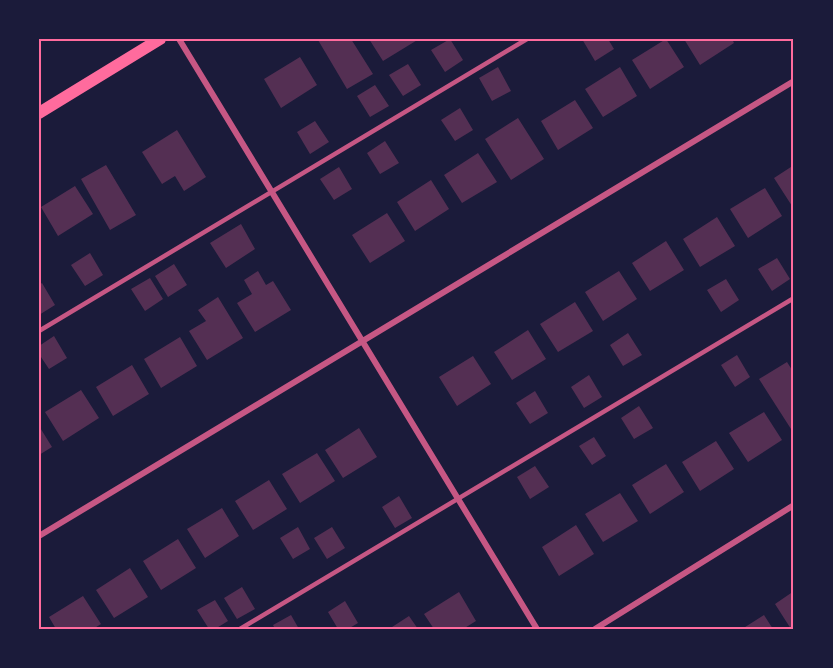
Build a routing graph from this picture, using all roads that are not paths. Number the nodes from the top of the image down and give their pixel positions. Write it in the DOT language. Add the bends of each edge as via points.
graph roads {
  1 [pos="160,39"];
  2 [pos="179,39"];
  3 [pos="527,39"];
  4 [pos="794,81"];
  5 [pos="39,112"];
  6 [pos="272,192"];
  7 [pos="794,298"];
  8 [pos="39,331"];
  9 [pos="363,342"];
  10 [pos="458,498"];
  11 [pos="794,505"];
  12 [pos="39,536"];
  13 [pos="240,629"];
  14 [pos="537,629"];
  15 [pos="595,629"];
  1 -- 5 [label="main road"];
  2 -- 6 [label="street"];
  3 -- 6 [label="lane"];
  4 -- 9 [label="street"];
  6 -- 8 [label="lane"];
  6 -- 9 [label="street"];
  7 -- 10 [label="lane"];
  9 -- 10 [label="street"];
  9 -- 12 [label="street"];
  10 -- 13 [label="lane"];
  10 -- 14 [label="street"];
  11 -- 15 [label="street"];
}
